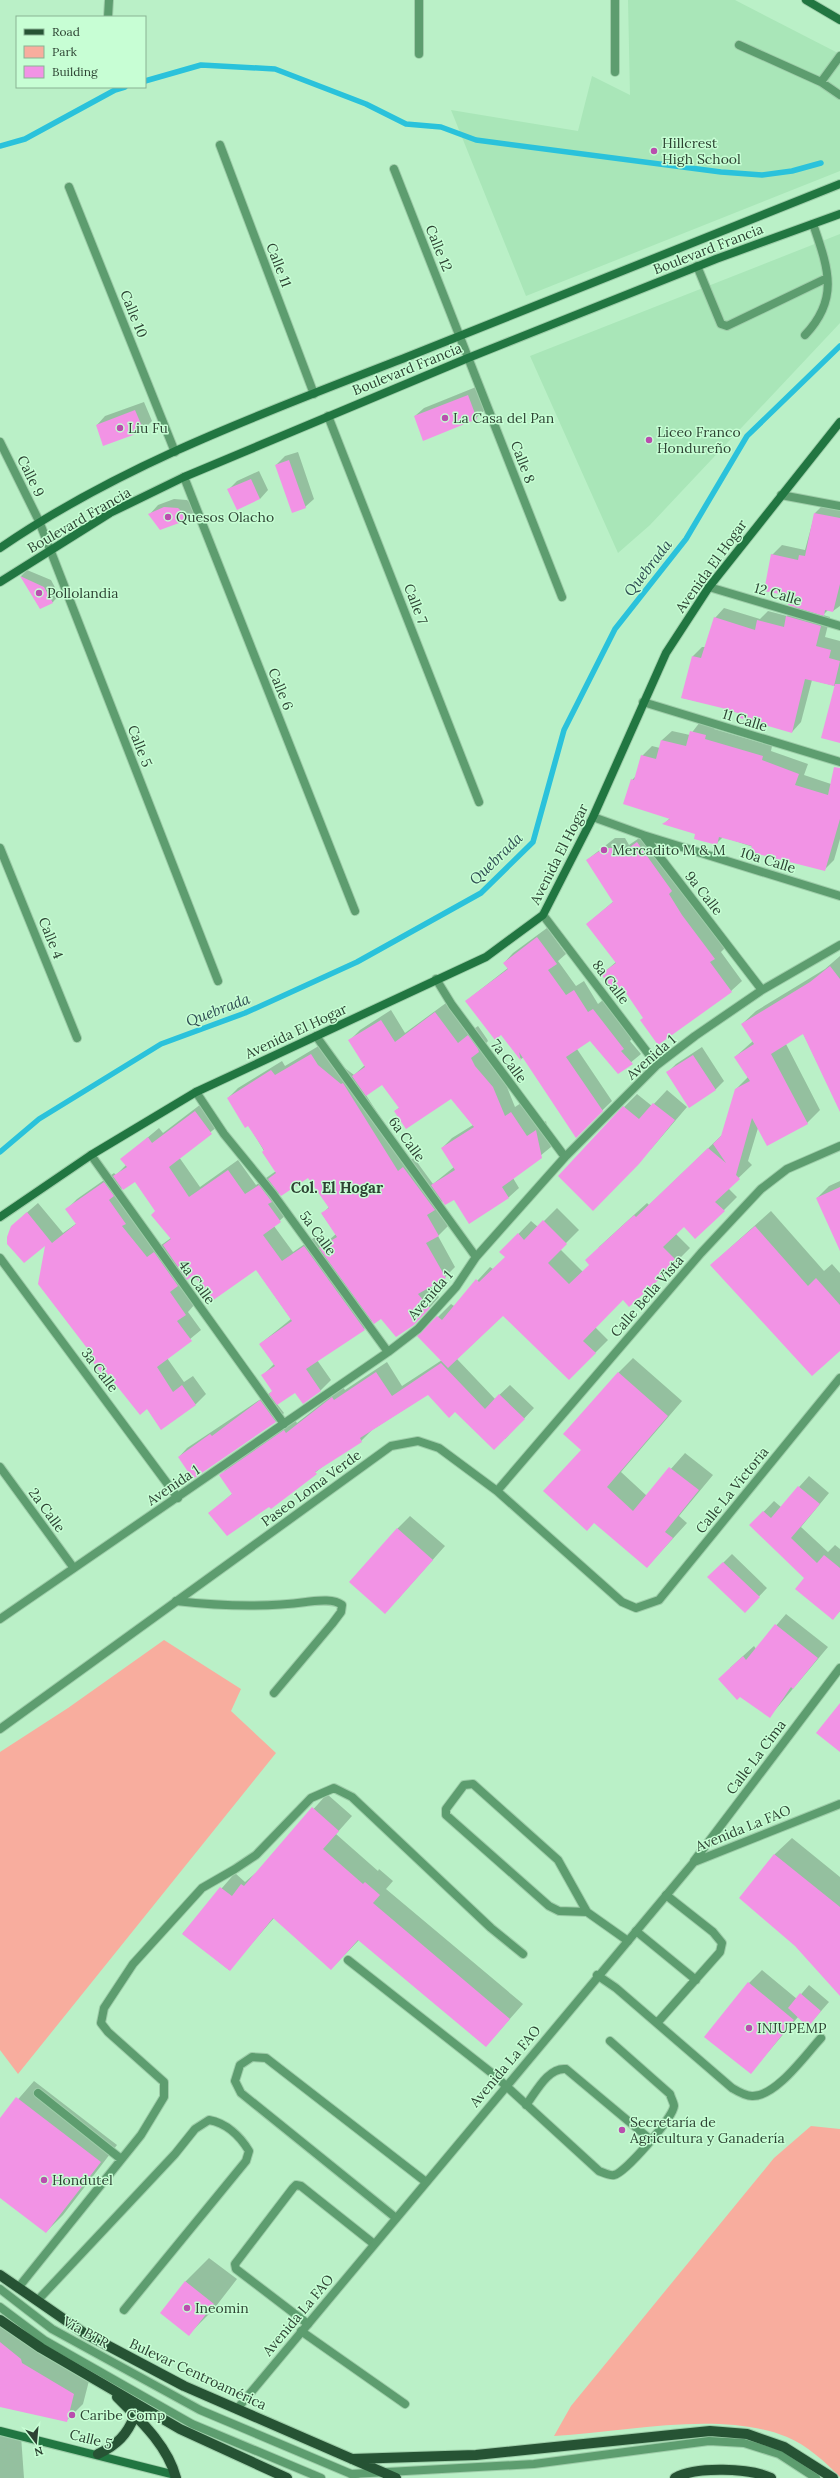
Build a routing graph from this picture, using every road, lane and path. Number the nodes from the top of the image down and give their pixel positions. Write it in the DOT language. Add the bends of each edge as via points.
graph roads {
  1 [pos="109,0"];
  2 [pos="419,0"];
  3 [pos="615,0"];
  4 [pos="806,0"];
  5 [pos="108,16"];
  6 [pos="840,20"];
  7 [pos="739,45"];
  8 [pos="419,54"];
  9 [pos="840,56"];
  10 [pos="616,72"];
  11 [pos="821,82"];
  12 [pos="840,95"];
  13 [pos="220,145"];
  14 [pos="394,169"];
  15 [pos="840,184"];
  16 [pos="69,187"];
  17 [pos="840,214"];
  18 [pos="813,224"];
  19 [pos="697,266"];
  20 [pos="827,278"];
  21 [pos="805,335"];
  22 [pos="460,336"];
  23 [pos="468,358"];
  24 [pos="314,394"];
  25 [pos="328,416"];
  26 [pos="840,422"];
  27 [pos="0,442"];
  28 [pos="175,452"];
  29 [pos="184,477"];
  30 [pos="781,495"];
  31 [pos="840,506"];
  32 [pos="39,521"];
  33 [pos="0,548"];
  34 [pos="50,551"];
  35 [pos="0,582"];
  36 [pos="709,587"];
  37 [pos="562,597"];
  38 [pos="840,626"];
  39 [pos="643,702"];
  40 [pos="840,762"];
  41 [pos="479,802"];
  42 [pos="593,817"];
  43 [pos="643,835"];
  44 [pos="0,848"];
  45 [pos="840,896"];
  46 [pos="355,911"];
  47 [pos="543,916"];
  48 [pos="840,945"];
  49 [pos="436,979"];
  50 [pos="218,981"];
  51 [pos="762,990"];
  52 [pos="316,1036"];
  53 [pos="77,1038"];
  54 [pos="657,1065"];
  55 [pos="196,1092"];
  56 [pos="840,1146"];
  57 [pos="90,1155"];
  58 [pos="565,1157"];
  59 [pos="0,1217"];
  60 [pos="476,1257"];
  61 [pos="0,1258"];
  62 [pos="388,1352"];
  63 [pos="840,1378"];
  64 [pos="284,1424"];
  65 [pos="0,1467"];
  66 [pos="497,1491"];
  67 [pos="178,1498"];
  68 [pos="73,1567"];
  69 [pos="176,1601"];
  70 [pos="636,1608"];
  71 [pos="0,1619"];
  72 [pos="840,1668"];
  73 [pos="274,1693"];
  74 [pos="0,1729"];
  75 [pos="840,1804"];
  76 [pos="694,1862"];
  77 [pos="666,1895"];
  78 [pos="587,1912"];
  79 [pos="636,1931"];
  80 [pos="628,1941"];
  81 [pos="523,1954"];
  82 [pos="348,1960"];
  83 [pos="597,1975"];
  84 [pos="696,1980"];
  85 [pos="657,2023"];
  86 [pos="821,2038"];
  87 [pos="610,2041"];
  88 [pos="507,2086"];
  89 [pos="38,2093"];
  90 [pos="526,2105"];
  91 [pos="651,2140"];
  92 [pos="121,2159"];
  93 [pos="426,2182"];
  94 [pos="396,2218"];
  95 [pos="374,2244"];
  96 [pos="0,2275"];
  97 [pos="18,2288"];
  98 [pos="0,2289"];
  99 [pos="37,2301"];
  100 [pos="0,2307"];
  101 [pos="124,2310"];
  102 [pos="0,2320"];
  103 [pos="308,2324"];
  104 [pos="301,2332"];
  105 [pos="105,2386"];
  106 [pos="405,2404"];
  107 [pos="236,2409"];
  108 [pos="135,2415"];
  109 [pos="0,2431"];
  110 [pos="98,2454"];
  111 [pos="352,2459"];
  112 [pos="381,2472"];
  113 [pos="351,2474"];
  114 [pos="176,2476"];
  115 [pos="287,2478"];
  116 [pos="320,2478"];
  117 [pos="360,2478"];
  118 [pos="396,2478"];
  119 [pos="675,2478"];
  120 [pos="771,2478"];
  121 [pos="816,2478"];
  122 [pos="833,2478"];
  1 -- 5 [label="street"];
  2 -- 8 [label="street"];
  3 -- 10 [label="street"];
  4 -- 6 [label="street"];
  7 -- 11 [label="street"];
  9 -- 11 [label="street"];
  11 -- 12 [label="street"];
  13 -- 24 [label="street, Calle 11"];
  14 -- 22 [label="street, Calle 12"];
  15 -- 22 [label="street, Boulevard Francia"];
  16 -- 28 [label="street, Calle 10"];
  17 -- 18 [label="street, Boulevard Francia"];
  18 -- 19 [label="street, Boulevard Francia"];
  18 -- 20 [label="street"];
  19 -- 20 [label="street" via="721,324 727,326"];
  19 -- 23 [label="street, Boulevard Francia"];
  20 -- 21 [label="street" via="830,291 828,302"];
  22 -- 23 [label="street, Calle 8"];
  22 -- 24 [label="street, Boulevard Francia"];
  23 -- 25 [label="street, Boulevard Francia"];
  23 -- 37 [label="street, Calle 8"];
  24 -- 28 [label="street, Boulevard Francia"];
  25 -- 29 [label="street, Boulevard Francia"];
  25 -- 41 [label="street, Calle 7"];
  26 -- 30 [label="street, Avenida El Hogar"];
  27 -- 32 [label="street, Calle 9"];
  28 -- 32 [label="street, Boulevard Francia" via="82,496"];
  29 -- 34 [label="street, Boulevard Francia" via="110,513"];
  29 -- 46 [label="street, Calle 6"];
  30 -- 31 [label="street"];
  30 -- 36 [label="street, Avenida El Hogar"];
  32 -- 33 [label="street, Boulevard Francia"];
  32 -- 34 [label="street, Calle 5"];
  34 -- 35 [label="street, Boulevard Francia"];
  34 -- 50 [label="street, Calle 5"];
  36 -- 38 [label="street, 12 Calle"];
  36 -- 39 [label="street, Avenida El Hogar" via="666,653"];
  39 -- 40 [label="street, 11 Calle"];
  39 -- 42 [label="street, Avenida El Hogar"];
  42 -- 43 [label="street"];
  42 -- 47 [label="street, Avenida El Hogar"];
  43 -- 45 [label="street, 10a Calle"];
  43 -- 51 [label="street, 9a Calle"];
  44 -- 53 [label="street, Calle 4"];
  47 -- 49 [label="street, Avenida El Hogar" via="486,957"];
  47 -- 54 [label="street, 8a Calle"];
  48 -- 51 [label="street, Avenida 1"];
  49 -- 52 [label="street, Avenida El Hogar"];
  49 -- 58 [label="street, 7a Calle" via="452,1005"];
  51 -- 54 [label="street, Avenida 1"];
  52 -- 55 [label="street, Avenida El Hogar"];
  52 -- 60 [label="street, 6a Calle"];
  54 -- 58 [label="street, Avenida 1"];
  55 -- 57 [label="street, Avenida El Hogar"];
  55 -- 62 [label="street, 5a Calle" via="224,1134 272,1194"];
  56 -- 66 [label="street, Calle Bella Vista" via="787,1169 761,1189 701,1253"];
  57 -- 59 [label="street, Avenida El Hogar"];
  57 -- 64 [label="street, 4a Calle"];
  58 -- 60 [label="street, Avenida 1"];
  60 -- 62 [label="street, Avenida 1" via="456,1287 418,1329"];
  61 -- 67 [label="street, 3a Calle"];
  62 -- 64 [label="street, Avenida 1"];
  63 -- 70 [label="street, Calle La Victoria" via="659,1600"];
  64 -- 67 [label="street, Avenida 1"];
  65 -- 68 [label="street, 2a Calle"];
  66 -- 69 [label="street, Paseo Loma Verde" via="439,1448 418,1441 391,1446"];
  66 -- 70 [label="street, Paseo Loma Verde" via="622,1602"];
  67 -- 68 [label="street, Avenida 1"];
  68 -- 71 [label="street, Avenida 1"];
  69 -- 73 [label="street" via="228,1607 318,1601 338,1602 342,1605 341,1612 332,1624"];
  69 -- 74 [label="street, Paseo Loma Verde"];
  72 -- 76 [label="street, Calle La Cima"];
  75 -- 76 [label="street, Avenida La FAO"];
  76 -- 77 [label="street, Avenida La FAO"];
  77 -- 79 [label="street, Avenida La FAO"];
  77 -- 84 [label="street" via="713,1932 722,1943 720,1952"];
  78 -- 78 [label="street" via="559,1911 549,1906 446,1816 446,1810 464,1785 473,1784 549,1851 562,1865"];
  78 -- 80 [label="street"];
  79 -- 80 [label="street, Avenida La FAO"];
  79 -- 84 [label="street"];
  80 -- 83 [label="street, Avenida La FAO"];
  81 -- 92 [label="street" via="490,1928 352,1798 334,1788 312,1798 256,1855 202,1888 134,1964 104,2008 101,2023 108,2032 164,2082 164,2097 141,2135"];
  82 -- 88 [label="street"];
  83 -- 85 [label="street"];
  83 -- 88 [label="street, Avenida La FAO"];
  84 -- 85 [label="street"];
  85 -- 86 [label="street" via="732,2088 751,2096 775,2088"];
  87 -- 91 [label="street" via="670,2094 674,2106 670,2116"];
  88 -- 90 [label="street"];
  88 -- 93 [label="street, Avenida La FAO"];
  89 -- 92 [label="street"];
  90 -- 91 [label="street" via="599,2171 613,2176 621,2173"];
  90 -- 91 [label="street" via="552,2072 559,2068 566,2069"];
  92 -- 97 [label="street"];
  93 -- 94 [label="street, Avenida La FAO"];
  93 -- 94 [label="street" via="266,2058 252,2057 240,2065 235,2081 241,2093"];
  94 -- 95 [label="street, Avenida La FAO"];
  95 -- 103 [label="street, Avenida La FAO"];
  95 -- 103 [label="street" via="301,2186 296,2185 293,2188 235,2264 236,2269"];
  96 -- 97 [label="main road, Bulevar Centroamérica"];
  97 -- 99 [label="main road, Bulevar Centroamérica"];
  98 -- 113 [label="street, Vía BTR" via="52,2329 200,2410"];
  99 -- 101 [label="street" via="195,2129 209,2120 218,2122 243,2141 249,2151 246,2161"];
  99 -- 107 [label="main road, Bulevar Centroamérica" via="89,2336 184,2386"];
  100 -- 116 [label="street, Vía BTR" via="44,2340 192,2424"];
  102 -- 105 [label="main road"];
  103 -- 104 [label="street, Avenida La FAO"];
  104 -- 106 [label="street"];
  104 -- 107 [label="street, Avenida La FAO"];
  105 -- 108 [label="main road"];
  105 -- 115 [label="main road" via="180,2429"];
  107 -- 111 [label="main road, Bulevar Centroamérica"];
  108 -- 110 [label="main road" via="130,2428 114,2447"];
  108 -- 114 [label="main road" via="159,2444"];
  109 -- 110 [label="street, Calle 5"];
  110 -- 114 [label="street, Calle 5"];
  111 -- 112 [label="main road, Bulevar Centroamérica"];
  111 -- 122 [label="main road" via="491,2454 710,2431 747,2434 784,2447"];
  112 -- 113 [label="street"];
  112 -- 118 [label="main road, Bulevar Centroamérica"];
  112 -- 121 [label="street" via="534,2464 709,2441 744,2443 779,2454"];
  113 -- 117 [label="street, Vía BTR"];
  119 -- 120 [label="main road" via="681,2474 705,2470 741,2471"];
}
